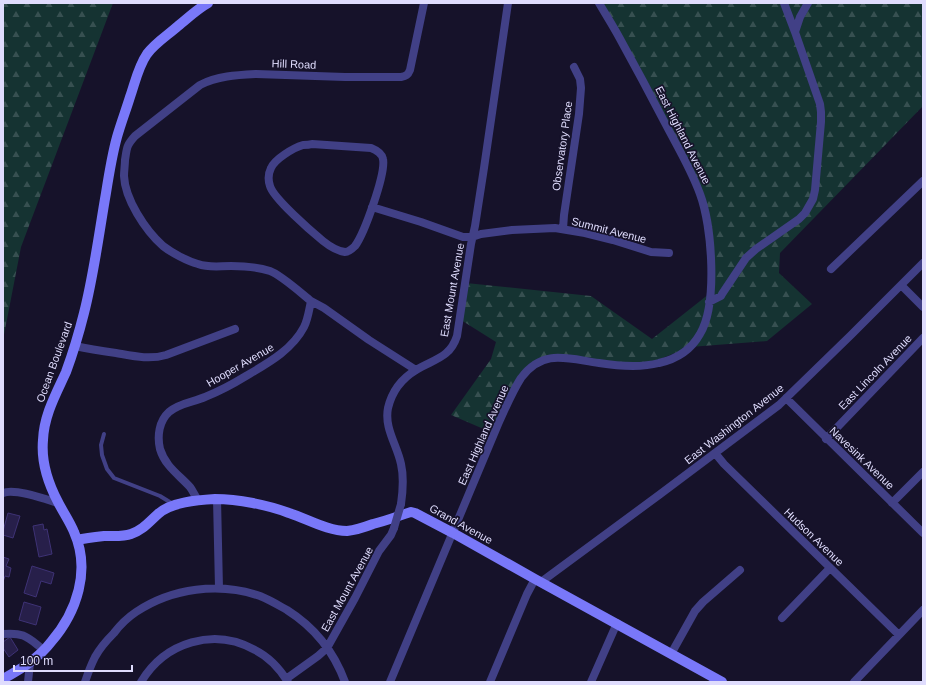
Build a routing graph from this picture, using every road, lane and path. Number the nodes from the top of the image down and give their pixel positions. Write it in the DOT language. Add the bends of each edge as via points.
graph roads {
  1 [pos="208,3"];
  2 [pos="424,3"];
  3 [pos="508,3"];
  4 [pos="599,3"];
  5 [pos="784,3"];
  6 [pos="808,3"];
  7 [pos="795,32"];
  8 [pos="574,67"];
  9 [pos="923,181"];
  10 [pos="372,207"];
  11 [pos="563,229"];
  12 [pos="472,237"];
  13 [pos="669,253"];
  14 [pos="923,263"];
  15 [pos="831,269"];
  16 [pos="901,285"];
  17 [pos="312,301"];
  18 [pos="709,302"];
  19 [pos="923,307"];
  20 [pos="235,329"];
  21 [pos="923,338"];
  22 [pos="75,346"];
  23 [pos="416,370"];
  24 [pos="786,398"];
  25 [pos="104,434"];
  26 [pos="826,439"];
  27 [pos="715,453"];
  28 [pos="923,472"];
  29 [pos="3,493"];
  30 [pos="217,499"];
  31 [pos="198,500"];
  32 [pos="892,502"];
  33 [pos="58,503"];
  34 [pos="175,505"];
  35 [pos="453,533"];
  36 [pos="923,533"];
  37 [pos="77,540"];
  38 [pos="830,568"];
  39 [pos="740,570"];
  40 [pos="538,581"];
  41 [pos="219,588"];
  42 [pos="923,610"];
  43 [pos="782,618"];
  44 [pos="617,623"];
  45 [pos="3,634"];
  46 [pos="899,635"];
  47 [pos="328,648"];
  48 [pos="44,650"];
  49 [pos="671,654"];
  50 [pos="30,663"];
  51 [pos="3,679"];
  52 [pos="287,680"];
  53 [pos="718,681"];
  54 [pos="28,682"];
  55 [pos="85,682"];
  56 [pos="141,682"];
  57 [pos="344,682"];
  58 [pos="390,682"];
  59 [pos="490,682"];
  60 [pos="591,682"];
  61 [pos="854,682"];
  1 -- 22 [label="street, Ocean Boulevard" via="148,52 141,66 117,138 89,294"];
  2 -- 17 [label="street, Hill Road" via="410,70 406,76 243,74 213,79 200,85 127,144 124,175 126,188 143,223 164,246 203,266 246,267 270,271"];
  3 -- 12 [label="street, East Mount Avenue"];
  4 -- 18 [label="street, East Highland Avenue" via="677,145 700,194 705,210 711,256"];
  5 -- 7 [label="street"];
  6 -- 7 [label="street"];
  7 -- 18 [label="street" via="821,112 813,199 799,219 746,258 722,294"];
  8 -- 11 [label="street, Observatory Place" via="580,79 579,114"];
  9 -- 15 [label="street"];
  10 -- 10 [label="street" via="384,160 375,149 357,146 302,145 283,156 270,169 268,180 271,190 278,198 322,240 344,252 355,245"];
  10 -- 12 [label="street" via="463,237"];
  11 -- 12 [label="street, Summit Avenue" via="522,229"];
  11 -- 13 [label="street, Summit Avenue" via="614,240 651,252"];
  12 -- 23 [label="street, East Mount Avenue" via="455,341 447,352"];
  14 -- 16 [label="street, East Washington Avenue"];
  16 -- 19 [label="street"];
  16 -- 24 [label="street, East Washington Avenue"];
  17 -- 23 [label="street"];
  17 -- 31 [label="street, Hooper Avenue" via="304,327 286,349 225,388 178,406 163,419 159,430 160,449 171,468 191,488"];
  18 -- 35 [label="street, East Highland Avenue" via="704,325 696,341 670,360 658,364 620,366 552,358 542,360 528,370 505,409"];
  20 -- 22 [label="street" via="152,358"];
  21 -- 26 [label="street, East Lincoln Avenue"];
  22 -- 33 [label="street, Ocean Boulevard" via="44,427 43,462"];
  23 -- 47 [label="street, East Mount Avenue, bridge" via="395,390 388,414 389,430 400,462 403,482 401,504 394,528"];
  24 -- 26 [label="street, Navesink Avenue"];
  24 -- 27 [label="street, East Washington Avenue"];
  25 -- 34 [label="lane" via="102,454 114,478 160,496"];
  26 -- 32 [label="street, Navesink Avenue"];
  27 -- 38 [label="street, Hudson Avenue"];
  27 -- 40 [label="street, East Washington Avenue"];
  28 -- 32 [label="street"];
  29 -- 33 [label="street" via="18,492"];
  30 -- 31 [label="street, Grand Avenue"];
  30 -- 35 [label="street, Grand Avenue" via="266,506 340,530 358,529 411,512"];
  30 -- 41 [label="street"];
  31 -- 34 [label="street, Grand Avenue"];
  32 -- 36 [label="street, Navesink Avenue"];
  33 -- 37 [label="street, Ocean Boulevard"];
  34 -- 37 [label="street, Grand Avenue" via="166,508 142,529 131,534"];
  35 -- 40 [label="street, Grand Avenue"];
  35 -- 58 [label="street, East Highland Avenue"];
  37 -- 48 [label="street, Ocean Boulevard" via="82,567 78,594 67,620"];
  38 -- 43 [label="street"];
  38 -- 46 [label="street, Hudson Avenue"];
  39 -- 49 [label="street" via="695,611"];
  40 -- 44 [label="street, Grand Avenue"];
  40 -- 59 [label="street, East Washington Avenue" via="524,602"];
  41 -- 47 [label="street" via="257,595 274,602 300,618"];
  41 -- 55 [label="street" via="165,597 135,613 121,624 101,648"];
  42 -- 46 [label="street"];
  44 -- 49 [label="street, Grand Avenue"];
  44 -- 60 [label="street"];
  45 -- 48 [label="street" via="24,635"];
  46 -- 61 [label="street"];
  47 -- 52 [label="street, East Mount Avenue"];
  47 -- 57 [label="street"];
  48 -- 50 [label="street, Ocean Boulevard"];
  49 -- 53 [label="street, Grand Avenue"];
  50 -- 51 [label="street, Ocean Boulevard"];
  50 -- 54 [label="street"];
  52 -- 56 [label="street" via="261,653 239,642 215,639 191,642 169,652 152,667"];
}
